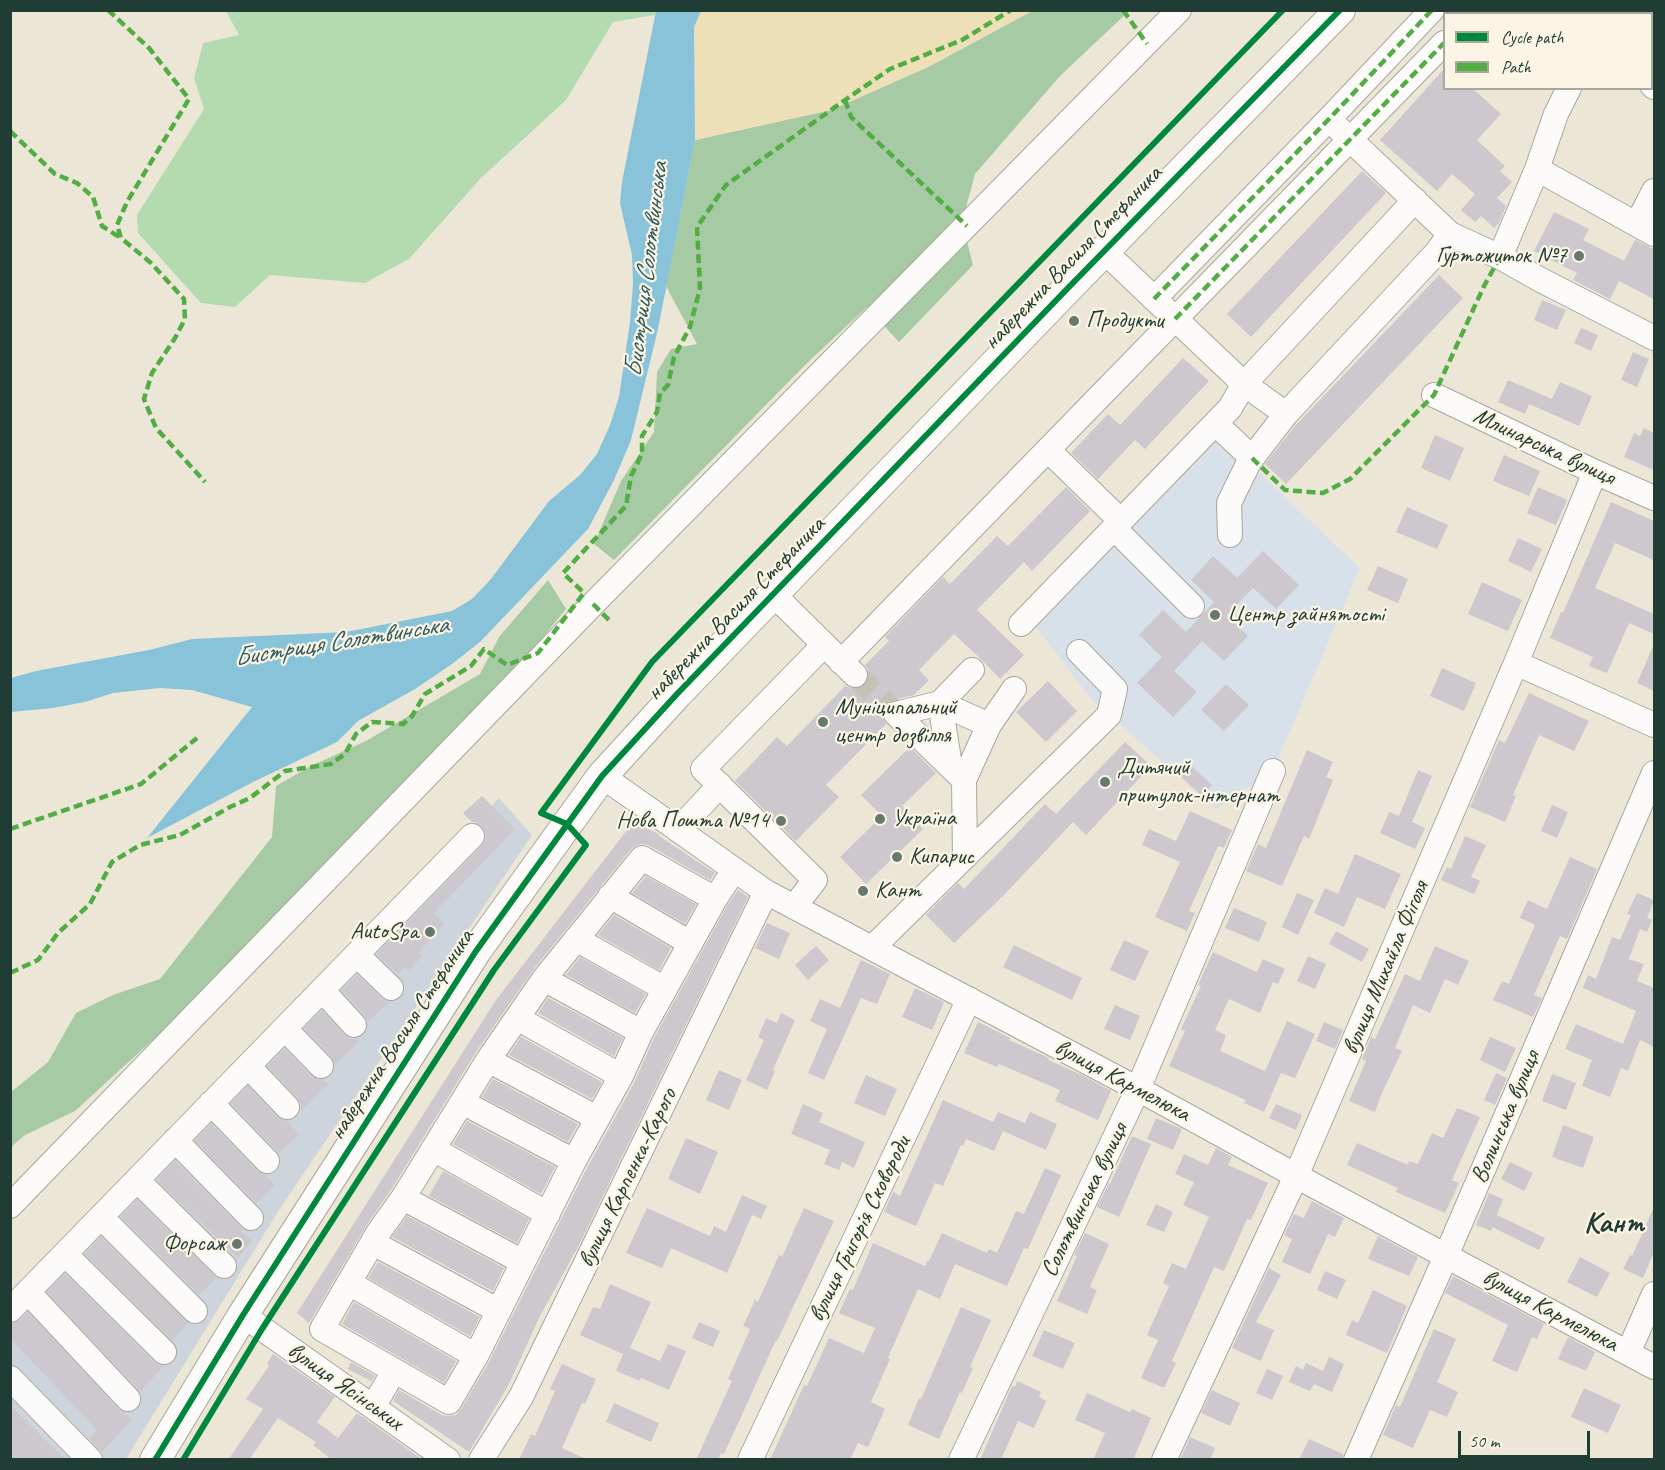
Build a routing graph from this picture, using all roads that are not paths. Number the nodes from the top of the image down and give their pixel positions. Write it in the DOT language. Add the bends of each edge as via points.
graph roads {
  1 [pos="1179,10"];
  2 [pos="1340,10"];
  3 [pos="1432,10"];
  4 [pos="1443,44"];
  5 [pos="1568,90"];
  6 [pos="1329,120"];
  7 [pos="1350,140"];
  8 [pos="1537,170"];
  9 [pos="1654,191"];
  10 [pos="1415,200"];
  11 [pos="1646,229"];
  12 [pos="1450,234"];
  13 [pos="1104,251"];
  14 [pos="1500,257"];
  15 [pos="1154,299"];
  16 [pos="1175,319"];
  17 [pos="1654,338"];
  18 [pos="1244,384"];
  19 [pos="1434,395"];
  20 [pos="1286,414"];
  21 [pos="1216,424"];
  22 [pos="1048,450"];
  23 [pos="1252,458"];
  24 [pos="1595,472"];
  25 [pos="1654,498"];
  26 [pos="1117,525"];
  27 [pos="1230,535"];
  28 [pos="774,595"];
  29 [pos="1192,606"];
  30 [pos="1021,624"];
  31 [pos="824,645"];
  32 [pos="1079,652"];
  33 [pos="1516,663"];
  34 [pos="972,670"];
  35 [pos="1014,689"];
  36 [pos="940,703"];
  37 [pos="989,725"];
  38 [pos="1654,725"];
  39 [pos="1273,771"];
  40 [pos="957,773"];
  41 [pos="1654,773"];
  42 [pos="602,776"];
  43 [pos="720,785"];
  44 [pos="678,830"];
  45 [pos="472,836"];
  46 [pos="965,857"];
  47 [pos="734,870"];
  48 [pos="766,892"];
  49 [pos="610,896"];
  50 [pos="715,898"];
  51 [pos="794,907"];
  52 [pos="576,939"];
  53 [pos="690,943"];
  54 [pos="872,948"];
  55 [pos="357,955"];
  56 [pos="544,979"];
  57 [pos="391,988"];
  58 [pos="665,989"];
  59 [pos="322,990"];
  60 [pos="969,999"];
  61 [pos="517,1018"];
  62 [pos="354,1025"];
  63 [pos="285,1029"];
  64 [pos="640,1032"];
  65 [pos="488,1060"];
  66 [pos="248,1066"];
  67 [pos="321,1066"];
  68 [pos="621,1076"];
  69 [pos="1138,1089"];
  70 [pos="462,1102"];
  71 [pos="212,1103"];
  72 [pos="287,1107"];
  73 [pos="597,1118"];
  74 [pos="175,1140"];
  75 [pos="433,1149"];
  76 [pos="267,1161"];
  77 [pos="574,1161"];
  78 [pos="1296,1176"];
  79 [pos="137,1180"];
  80 [pos="403,1198"];
  81 [pos="10,1206"];
  82 [pos="548,1214"];
  83 [pos="101,1216"];
  84 [pos="251,1218"];
  85 [pos="373,1243"];
  86 [pos="65,1254"];
  87 [pos="1446,1256"];
  88 [pos="523,1262"];
  89 [pos="224,1266"];
  90 [pos="349,1283"];
  91 [pos="28,1292"];
  92 [pos="1654,1294"];
  93 [pos="10,1310"];
  94 [pos="195,1311"];
  95 [pos="499,1311"];
  96 [pos="243,1315"];
  97 [pos="349,1345"];
  98 [pos="164,1352"];
  99 [pos="1628,1353"];
  100 [pos="476,1356"];
  101 [pos="1654,1367"];
  102 [pos="394,1371"];
  103 [pos="329,1376"];
  104 [pos="10,1378"];
  105 [pos="128,1399"];
  106 [pos="373,1407"];
  107 [pos="90,1460"];
  108 [pos="155,1460"];
  109 [pos="448,1460"];
  110 [pos="481,1460"];
  111 [pos="750,1460"];
  112 [pos="961,1460"];
  113 [pos="1164,1460"];
  114 [pos="1356,1460"];
  1 -- 81 [label="street" via="593,604"];
  2 -- 13 [label="main road, набережна Василя Стефаника"];
  3 -- 6 [label="street"];
  4 -- 7 [label="street"];
  5 -- 8 [label="street"];
  6 -- 7 [label="street"];
  6 -- 15 [label="street"];
  7 -- 10 [label="street"];
  7 -- 16 [label="street"];
  8 -- 11 [label="street"];
  8 -- 14 [label="street"];
  9 -- 11 [label="street"];
  10 -- 12 [label="street"];
  10 -- 18 [label="street"];
  12 -- 14 [label="street"];
  12 -- 20 [label="street"];
  13 -- 15 [label="street"];
  13 -- 28 [label="main road, набережна Василя Стефаника"];
  14 -- 17 [label="street"];
  15 -- 16 [label="street"];
  16 -- 18 [label="street"];
  16 -- 22 [label="street"];
  18 -- 20 [label="street"];
  18 -- 21 [label="street"];
  19 -- 24 [label="street, Млинарська вулиця"];
  20 -- 23 [label="street"];
  21 -- 23 [label="street"];
  21 -- 26 [label="street"];
  22 -- 26 [label="street"];
  22 -- 31 [label="street" via="848,668"];
  23 -- 27 [label="street" via="1229,502"];
  24 -- 25 [label="street, Млинарська вулиця"];
  24 -- 33 [label="street, вулиця Михайла Фіголя"];
  26 -- 29 [label="street"];
  26 -- 30 [label="street"];
  28 -- 31 [label="street"];
  28 -- 42 [label="main road, набережна Василя Стефаника"];
  31 -- 43 [label="street" via="703,769"];
  32 -- 46 [label="street" via="1115,689 1109,716"];
  33 -- 38 [label="street"];
  33 -- 78 [label="street, вулиця Михайла Фіголя"];
  34 -- 36 [label="street"];
  35 -- 37 [label="street"];
  36 -- 37 [label="street"];
  36 -- 40 [label="street"];
  36 -- 40 [label="street" via="896,714"];
  37 -- 40 [label="street"];
  39 -- 69 [label="street, Солотвинська вулиця"];
  40 -- 46 [label="street"];
  41 -- 87 [label="street, Волинська вулиця"];
  42 -- 44 [label="street, вулиця Кармелюка"];
  42 -- 96 [label="main road, набережна Василя Стефаника" via="476,951"];
  43 -- 44 [label="street"];
  43 -- 51 [label="street" via="815,880"];
  44 -- 47 [label="street, вулиця Кармелюка"];
  45 -- 55 [label="street"];
  46 -- 54 [label="street"];
  47 -- 48 [label="street, вулиця Кармелюка"];
  47 -- 50 [label="street"];
  48 -- 51 [label="street, вулиця Кармелюка"];
  48 -- 110 [label="street, вулиця Карпенка-Карого" via="522,1397"];
  49 -- 50 [label="street" via="642,858"];
  49 -- 52 [label="street"];
  49 -- 53 [label="street"];
  50 -- 53 [label="street"];
  51 -- 54 [label="street, вулиця Кармелюка"];
  52 -- 56 [label="street"];
  52 -- 58 [label="street"];
  53 -- 58 [label="street"];
  54 -- 60 [label="street, вулиця Кармелюка"];
  55 -- 57 [label="street"];
  55 -- 59 [label="street"];
  56 -- 61 [label="street"];
  56 -- 64 [label="street"];
  58 -- 64 [label="street"];
  59 -- 62 [label="street"];
  59 -- 63 [label="street"];
  60 -- 69 [label="street, вулиця Кармелюка"];
  60 -- 111 [label="street, вулиця Григорія Сковороди"];
  61 -- 65 [label="street"];
  61 -- 68 [label="street"];
  63 -- 66 [label="street"];
  63 -- 67 [label="street"];
  64 -- 68 [label="street"];
  65 -- 70 [label="street"];
  65 -- 73 [label="street"];
  66 -- 71 [label="street"];
  66 -- 72 [label="street"];
  68 -- 73 [label="street"];
  69 -- 78 [label="street, вулиця Кармелюка"];
  69 -- 112 [label="street, Солотвинська вулиця"];
  70 -- 75 [label="street"];
  70 -- 77 [label="street"];
  71 -- 74 [label="street"];
  71 -- 76 [label="street"];
  73 -- 77 [label="street"];
  74 -- 79 [label="street"];
  74 -- 84 [label="street"];
  75 -- 80 [label="street"];
  75 -- 82 [label="street"];
  77 -- 82 [label="street"];
  78 -- 87 [label="street, вулиця Кармелюка"];
  78 -- 113 [label="street, вулиця Михайла Фіголя"];
  79 -- 83 [label="street"];
  79 -- 89 [label="street"];
  80 -- 85 [label="street"];
  80 -- 88 [label="street"];
  82 -- 88 [label="street"];
  83 -- 86 [label="street"];
  83 -- 94 [label="street"];
  85 -- 90 [label="street"];
  85 -- 95 [label="street"];
  86 -- 91 [label="street"];
  86 -- 98 [label="street"];
  87 -- 99 [label="street, вулиця Кармелюка"];
  87 -- 114 [label="street, Волинська вулиця"];
  88 -- 95 [label="street"];
  90 -- 97 [label="street" via="322,1329"];
  90 -- 100 [label="street"];
  91 -- 93 [label="street"];
  91 -- 105 [label="street"];
  92 -- 99 [label="street"];
  95 -- 100 [label="street"];
  96 -- 103 [label="street, вулиця Ясінських"];
  96 -- 108 [label="main road, набережна Василя Стефаника"];
  97 -- 102 [label="street"];
  97 -- 103 [label="street"];
  99 -- 101 [label="street, вулиця Кармелюка"];
  100 -- 102 [label="street" via="449,1402"];
  102 -- 106 [label="street"];
  103 -- 106 [label="street, вулиця Ясінських"];
  104 -- 107 [label="street"];
  106 -- 109 [label="street, вулиця Ясінських"];
}
